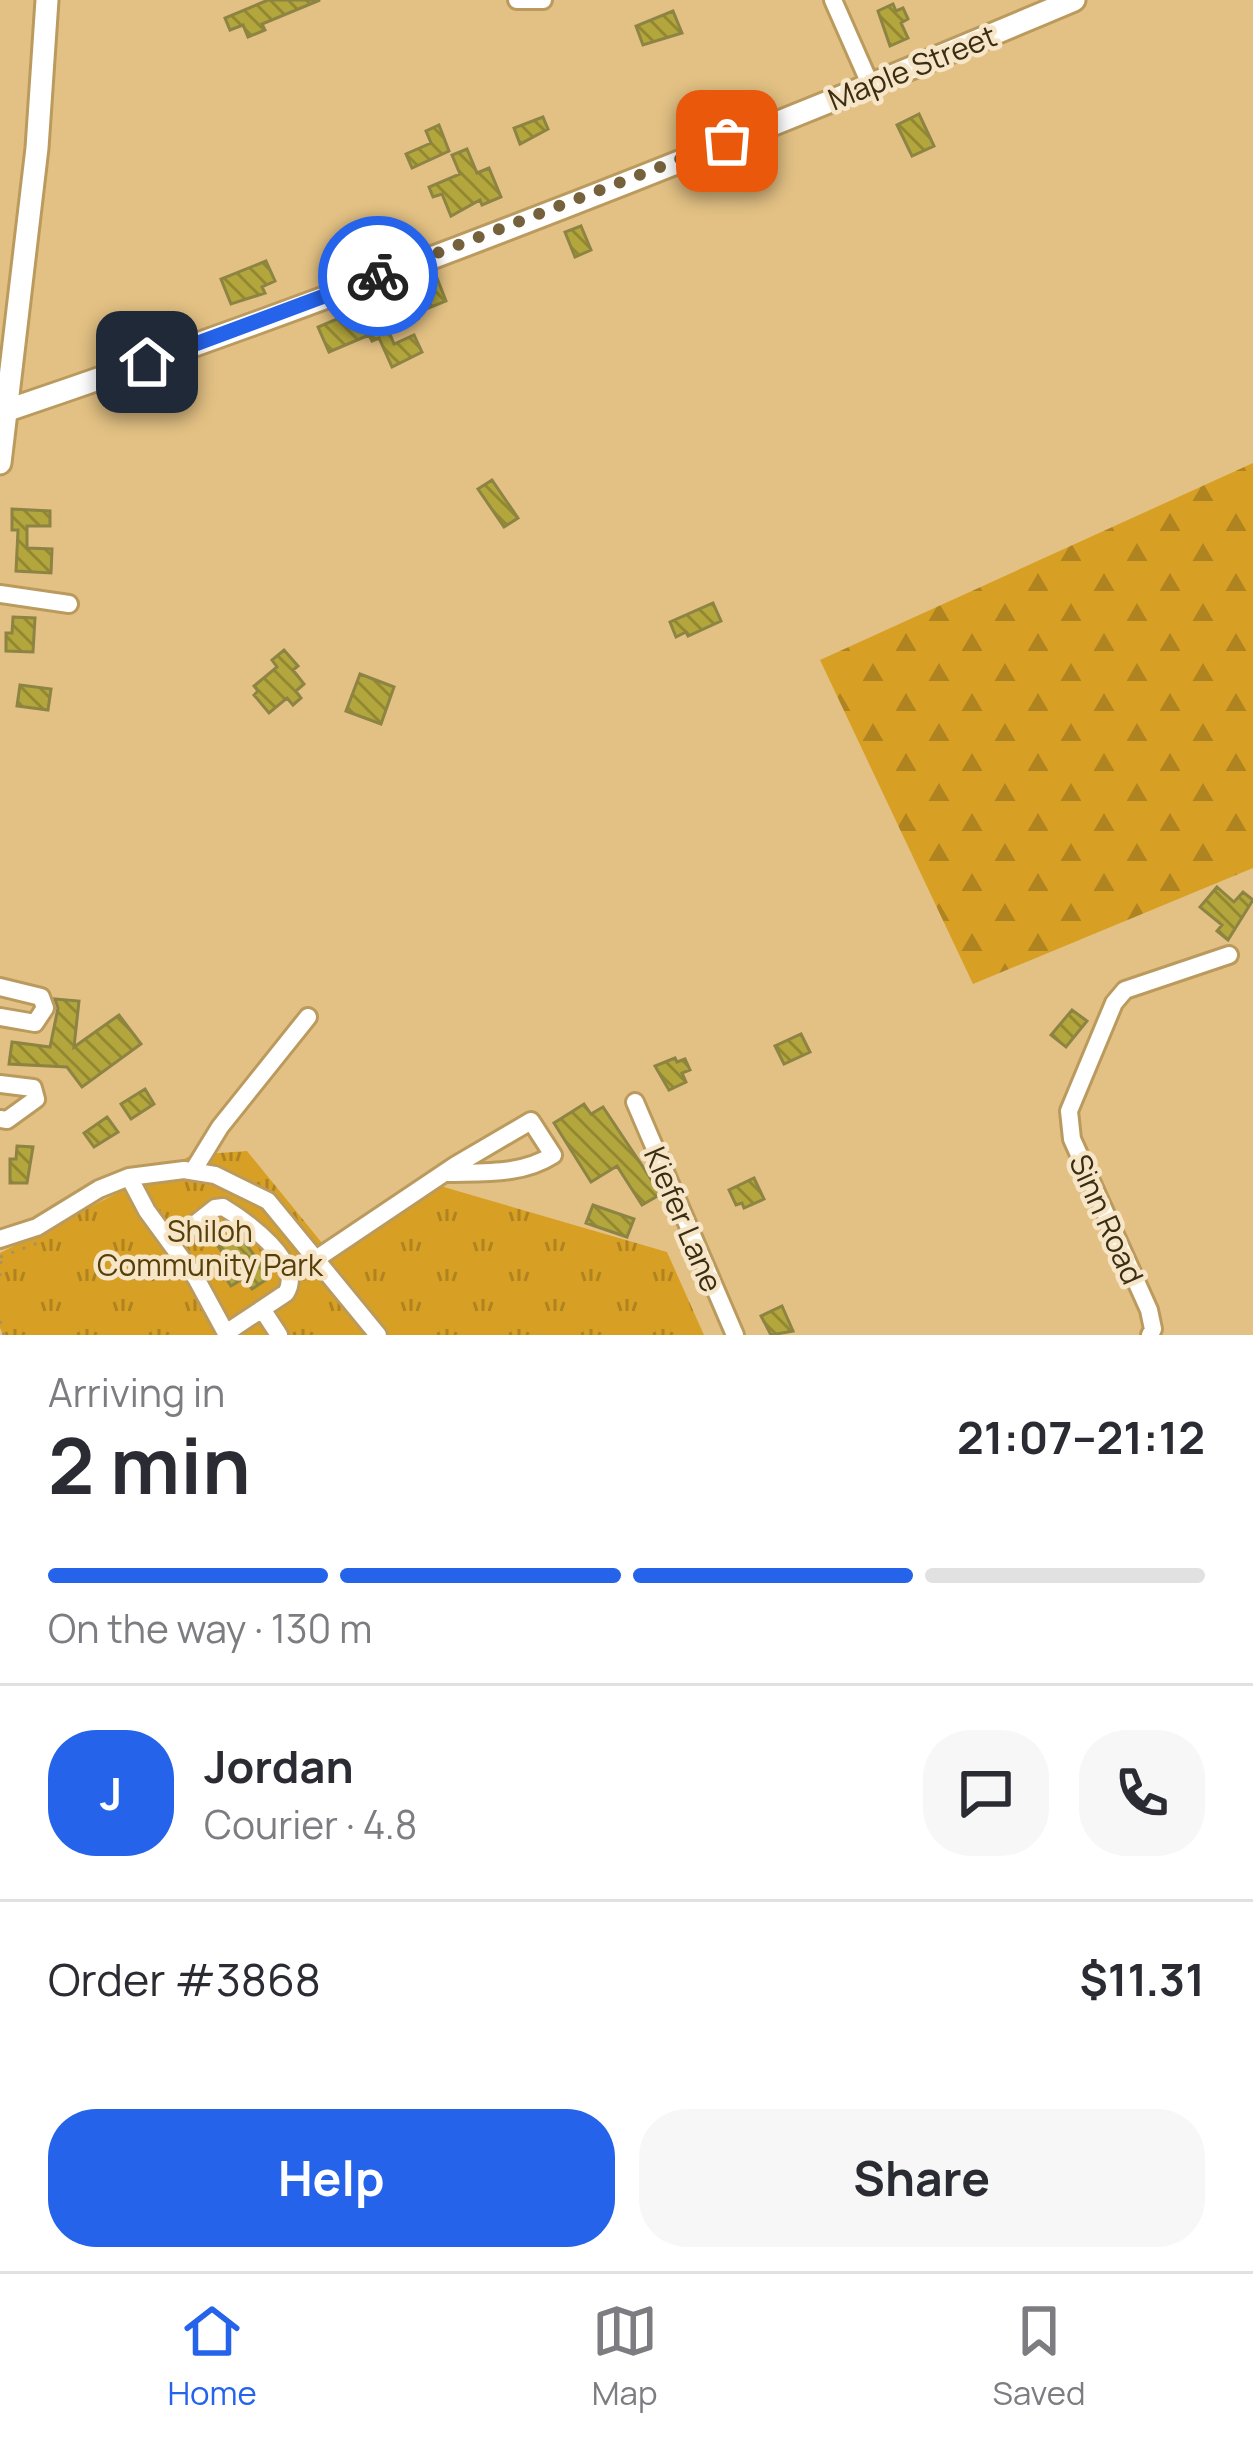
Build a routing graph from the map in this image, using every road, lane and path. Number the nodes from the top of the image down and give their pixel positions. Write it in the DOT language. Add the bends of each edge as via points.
graph roads {
  1 [pos="47,0"];
  2 [pos="517,0"];
  3 [pos="543,0"];
  4 [pos="833,0"];
  5 [pos="1074,0"];
  6 [pos="870,84"];
  7 [pos="11,289"];
  8 [pos="8,410"];
  9 [pos="0,463"];
  10 [pos="0,594"];
  11 [pos="69,604"];
  12 [pos="1229,955"];
  13 [pos="0,987"];
  14 [pos="0,1017"];
  15 [pos="308,1017"];
  16 [pos="0,1084"];
  17 [pos="635,1102"];
  18 [pos="0,1119"];
  19 [pos="193,1171"];
  20 [pos="448,1173"];
  21 [pos="129,1177"];
  22 [pos="0,1239"];
  23 [pos="171,1243"];
  24 [pos="0,1257"];
  25 [pos="316,1259"];
  26 [pos="0,1276"];
  27 [pos="262,1309"];
  28 [pos="0,1322"];
  29 [pos="1152,1333"];
  30 [pos="226,1334"];
  31 [pos="4,1335"];
  32 [pos="279,1335"];
  33 [pos="378,1335"];
  34 [pos="735,1335"];
  1 -- 7 [label="main road" via="44,79"];
  2 -- 3 [label="street"];
  4 -- 6 [label="street"];
  5 -- 6 [label="main road, Maple Street"];
  6 -- 8 [label="main road, Maple Street"];
  7 -- 8 [label="main road"];
  8 -- 9 [label="main road"];
  10 -- 11 [label="street"];
  12 -- 29 [label="street, Sinn Road" via="1125,990 1069,1111"];
  13 -- 14 [label="street" via="41,997 45,1008 35,1023"];
  15 -- 19 [label="street"];
  16 -- 18 [label="street" via="33,1088 36,1099"];
  17 -- 34 [label="street, Kiefer Lane"];
  19 -- 21 [label="street"];
  19 -- 25 [label="street" via="268,1201"];
  20 -- 20 [label="street" via="531,1121 553,1155 498,1173"];
  20 -- 25 [label="street"];
  21 -- 22 [label="street"];
  21 -- 23 [label="street"];
  23 -- 27 [label="street" via="215,1208 259,1229 291,1285"];
  23 -- 30 [label="street"];
  24 -- 26 [label="path"];
  25 -- 33 [label="street"];
  27 -- 30 [label="street"];
  27 -- 32 [label="street"];
  28 -- 31 [label="path"];
}
